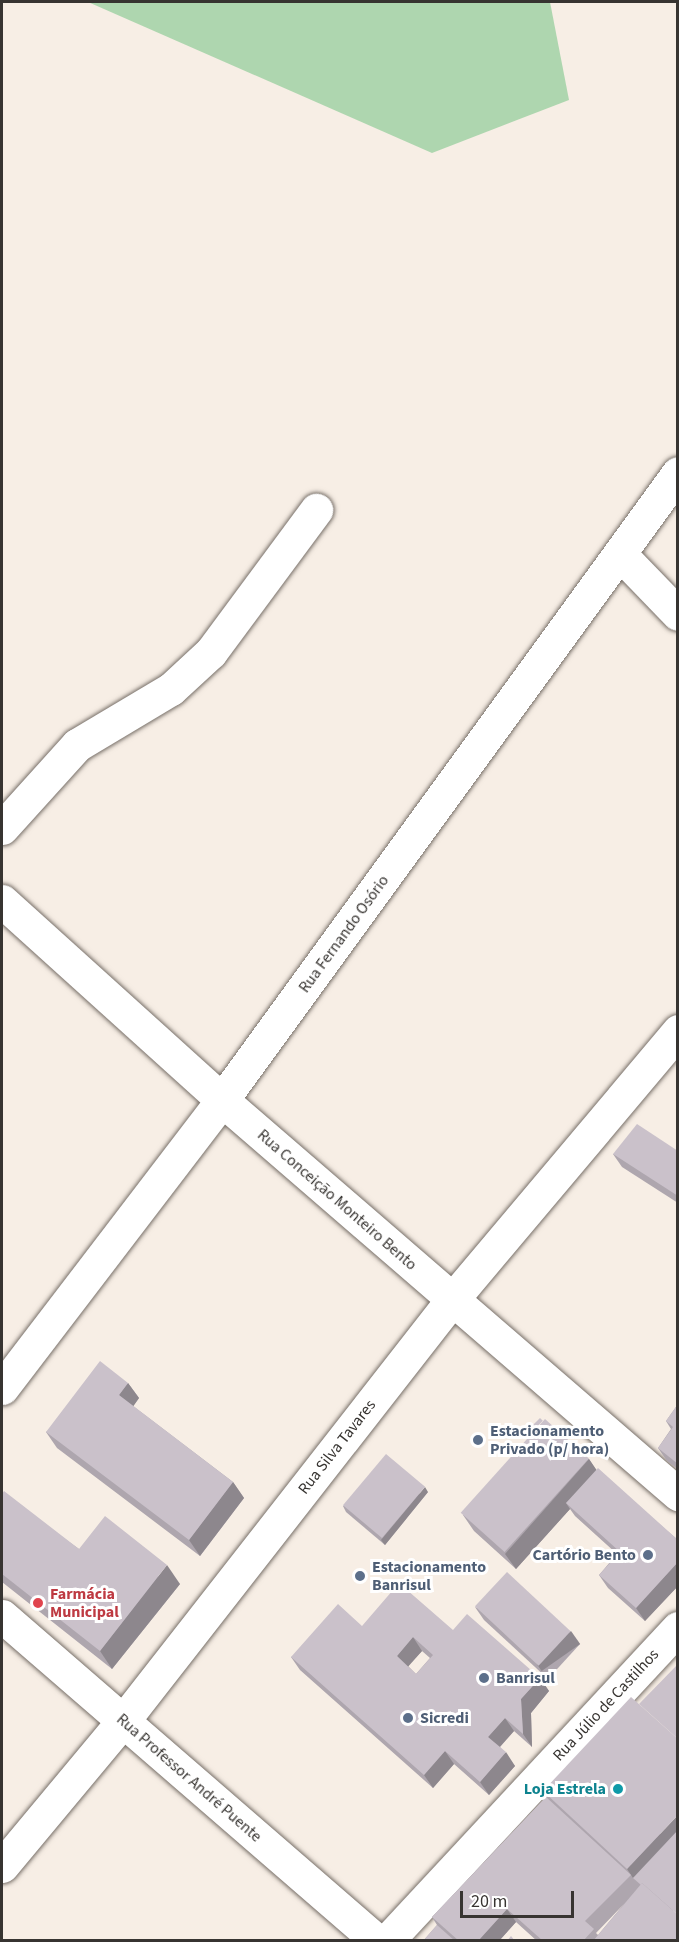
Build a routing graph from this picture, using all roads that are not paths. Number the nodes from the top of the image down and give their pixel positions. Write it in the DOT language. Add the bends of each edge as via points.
graph roads {
  1 [pos="678,473"];
  2 [pos="316,510"];
  3 [pos="620,554"];
  4 [pos="678,614"];
  5 [pos="2,828"];
  6 [pos="2,901"];
  7 [pos="678,1031"];
  8 [pos="222,1100"];
  9 [pos="451,1301"];
  10 [pos="2,1388"];
  11 [pos="678,1494"];
  12 [pos="2,1616"];
  13 [pos="678,1628"];
  14 [pos="123,1721"];
  15 [pos="2,1866"];
  16 [pos="376,1941"];
  17 [pos="388,1941"];
  1 -- 3 [label="street, Rua Fernando Osório"];
  2 -- 5 [label="street" via="211,652 171,689 76,745"];
  3 -- 4 [label="street"];
  3 -- 8 [label="street, Rua Fernando Osório"];
  6 -- 8 [label="street, Rua Conceição Monteiro Bento"];
  7 -- 9 [label="street, Rua Silva Tavares"];
  8 -- 9 [label="street, Rua Conceição Monteiro Bento"];
  8 -- 10 [label="street, Rua Fernando Osório"];
  9 -- 11 [label="street, Rua Conceição Monteiro Bento"];
  9 -- 14 [label="street, Rua Silva Tavares"];
  12 -- 14 [label="street, Rua Professor André Puente"];
  13 -- 17 [label="street, Rua Júlio de Castilhos"];
  14 -- 15 [label="street, Rua Silva Tavares"];
  14 -- 16 [label="street, Rua Professor André Puente"];
}
